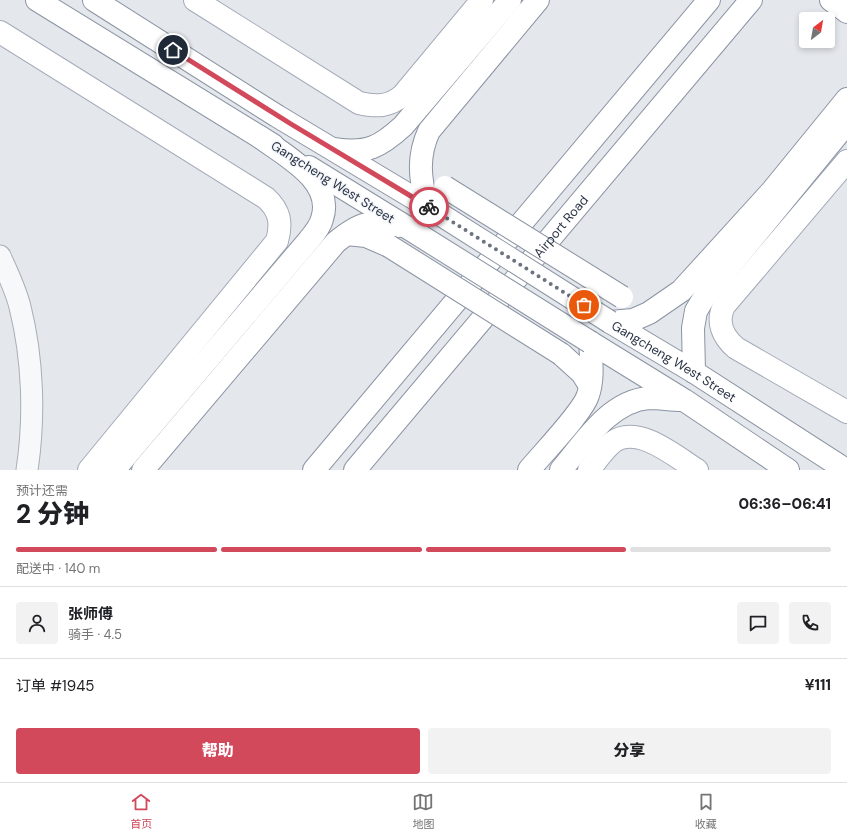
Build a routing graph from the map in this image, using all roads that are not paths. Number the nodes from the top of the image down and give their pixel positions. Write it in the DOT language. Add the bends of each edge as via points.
graph roads {
  1 [pos="37,0"];
  2 [pos="94,0"];
  3 [pos="195,0"];
  4 [pos="482,0"];
  5 [pos="510,0"];
  6 [pos="538,0"];
  7 [pos="709,0"];
  8 [pos="751,0"];
  9 [pos="766,0"];
  10 [pos="831,0"];
  11 [pos="697,8"];
  12 [pos="847,12"];
  13 [pos="727,29"];
  14 [pos="0,32"];
  15 [pos="847,99"];
  16 [pos="847,123"];
  17 [pos="260,137"];
  18 [pos="331,149"];
  19 [pos="847,161"];
  20 [pos="420,163"];
  21 [pos="427,206"];
  22 [pos="408,228"];
  23 [pos="347,234"];
  24 [pos="0,256"];
  25 [pos="664,303"];
  26 [pos="610,322"];
  27 [pos="590,342"];
  28 [pos="694,372"];
  29 [pos="590,386"];
  30 [pos="684,400"];
  31 [pos="847,412"];
  32 [pos="27,470"];
  33 [pos="89,470"];
  34 [pos="114,470"];
  35 [pos="143,470"];
  36 [pos="314,470"];
  37 [pos="355,470"];
  38 [pos="528,470"];
  39 [pos="561,470"];
  40 [pos="588,470"];
  41 [pos="697,470"];
  42 [pos="788,470"];
  43 [pos="846,470"];
  1 -- 17 [label="main road, Gangcheng West Street"];
  2 -- 18 [label="main road, Gangcheng West Street"];
  3 -- 4 [label="main road" via="359,103 374,106 386,105 403,95"];
  5 -- 18 [label="main road" via="403,126 387,140 371,149 361,151"];
  6 -- 20 [label="main road" via="429,132 423,144"];
  7 -- 11 [label="main road"];
  8 -- 13 [label="main road, Airport Road"];
  9 -- 13 [label="main road"];
  10 -- 12 [label="main road"];
  11 -- 36 [label="main road"];
  13 -- 37 [label="main road, Airport Road"];
  14 -- 33 [label="main road" via="266,198 280,218 277,241"];
  15 -- 25 [label="main road" via="772,191 681,291"];
  16 -- 28 [label="main road" via="705,296 696,311 693,328"];
  17 -- 22 [label="main road, Gangcheng West Street"];
  17 -- 34 [label="main road" via="312,178 323,199 325,210 322,221 310,240"];
  18 -- 21 [label="main road, Gangcheng West Street"];
  19 -- 31 [label="main road" via="724,306 720,322 726,337 736,348"];
  20 -- 21 [label="main road" via="421,182"];
  20 -- 25 [label="main road, bridge" via="435,181 622,297 646,304"];
  21 -- 26 [label="main road, Gangcheng West Street, bridge"];
  22 -- 23 [label="main road" via="371,222"];
  22 -- 27 [label="main road, Gangcheng West Street, bridge"];
  23 -- 29 [label="main road, bridge" via="366,236 389,246 561,354 582,373"];
  23 -- 35 [label="main road" via="324,255"];
  24 -- 32 [label="street" via="20,306 29,357 32,418"];
  25 -- 26 [label="main road" via="633,320"];
  26 -- 28 [label="main road, Gangcheng West Street"];
  27 -- 29 [label="main road"];
  27 -- 30 [label="main road, Gangcheng West Street"];
  28 -- 43 [label="main road, Gangcheng West Street"];
  29 -- 38 [label="main road" via="584,404"];
  30 -- 39 [label="main road" via="648,398 626,404 606,417"];
  30 -- 42 [label="main road, Gangcheng West Street"];
  40 -- 41 [label="main road" via="613,442 625,437 652,442"];
}
